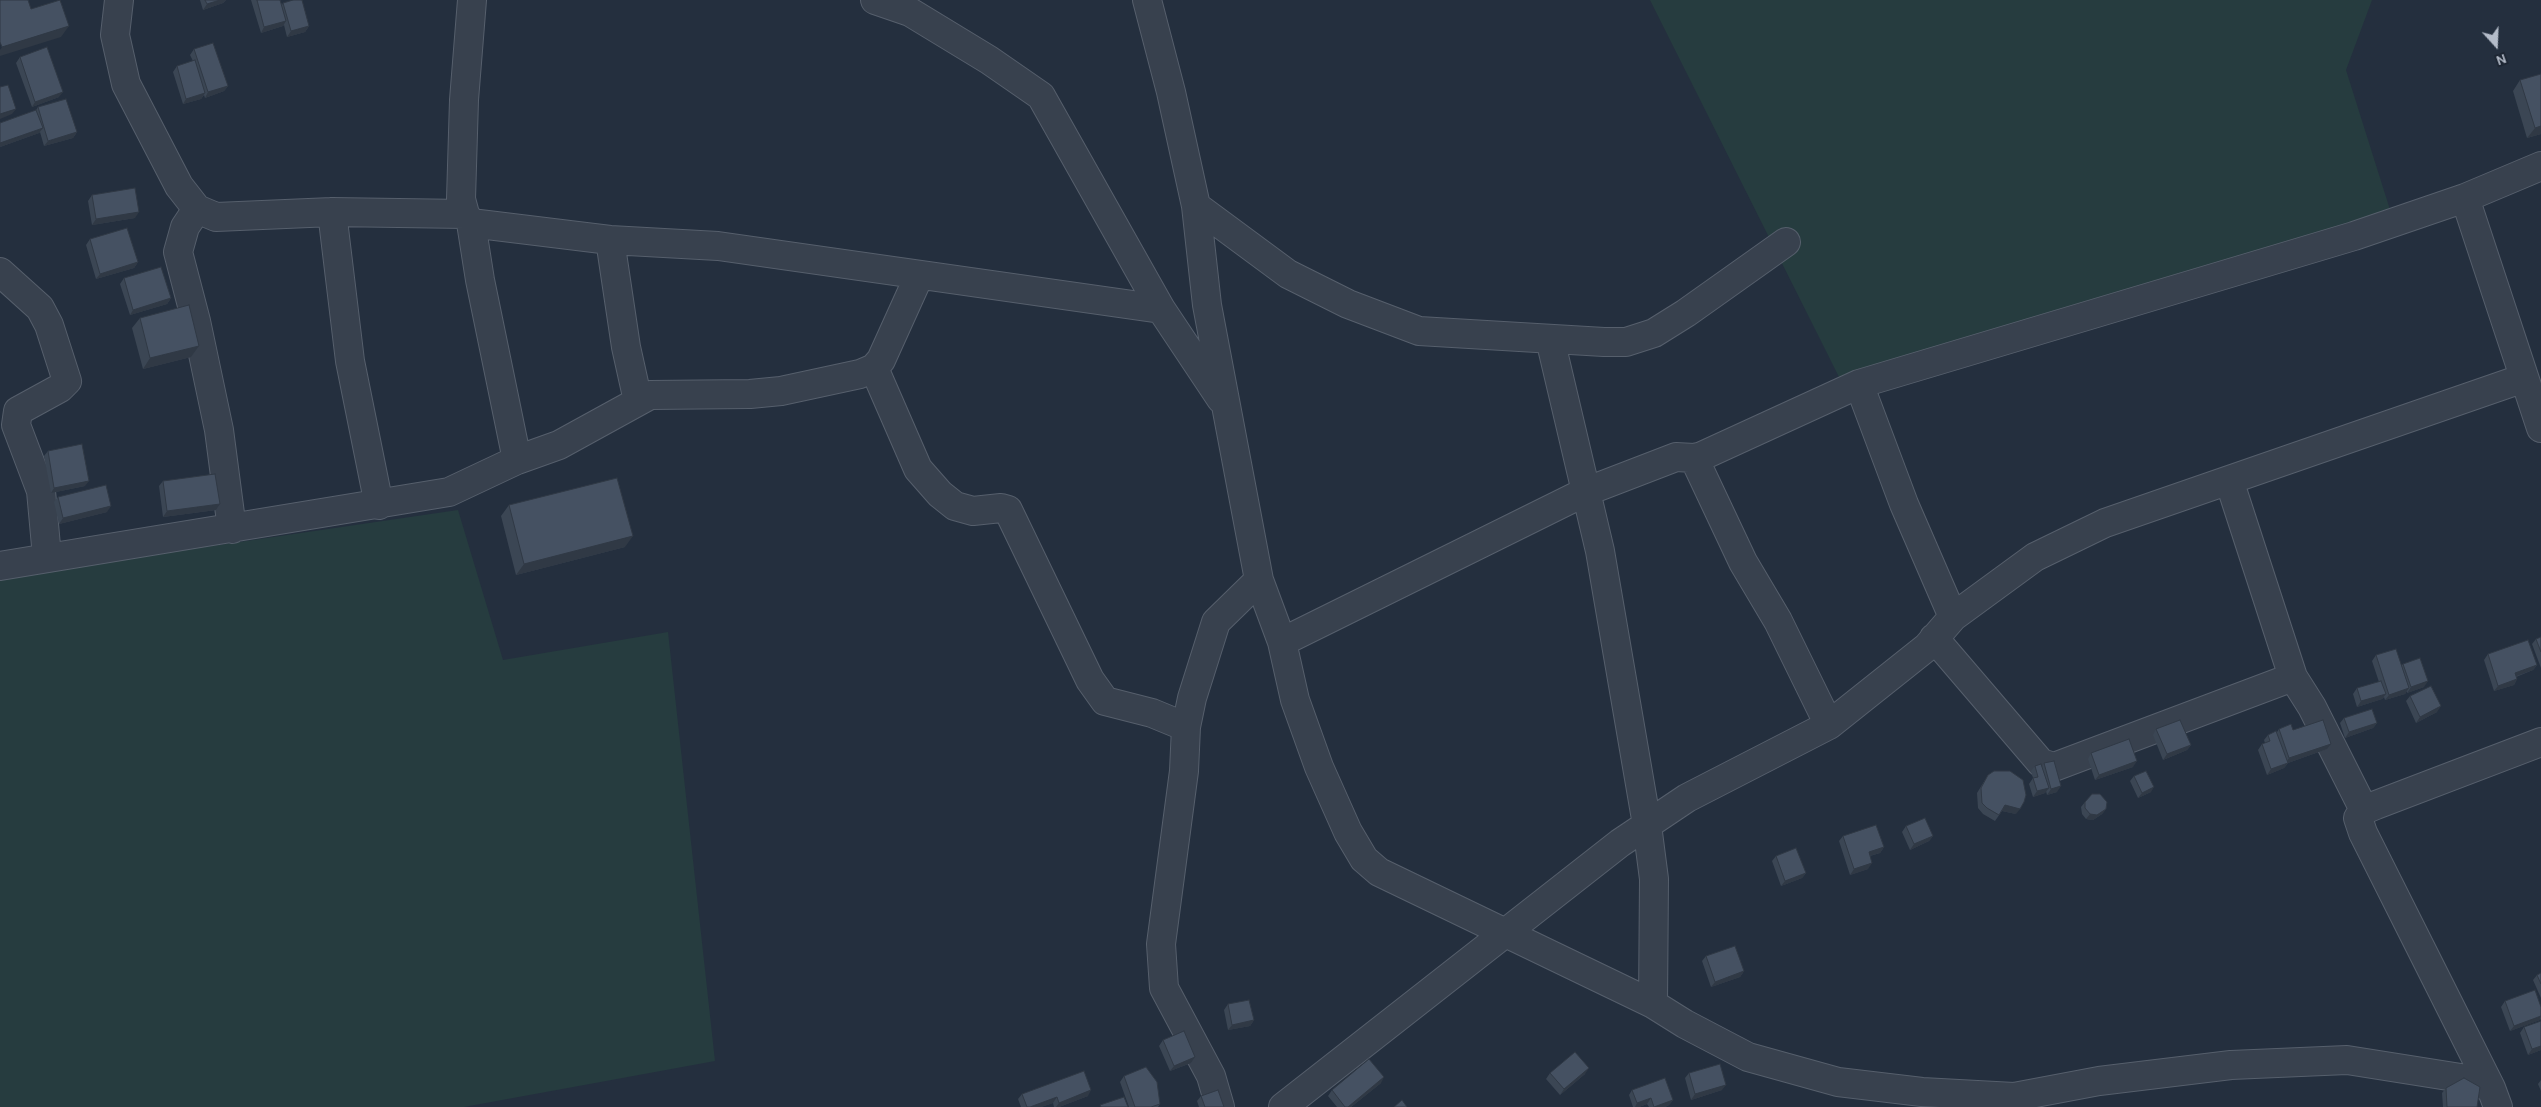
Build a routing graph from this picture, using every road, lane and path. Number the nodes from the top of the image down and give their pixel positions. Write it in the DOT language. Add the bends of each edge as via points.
graph roads {
  1 [pos="120,0"];
  2 [pos="472,0"];
  3 [pos="874,0"];
  4 [pos="1147,0"];
  5 [pos="2541,166"];
  6 [pos="2465,198"];
  7 [pos="1196,206"];
  8 [pos="197,208"];
  9 [pos="332,212"];
  10 [pos="468,218"];
  11 [pos="610,240"];
  12 [pos="1786,242"];
  13 [pos="0,272"];
  14 [pos="918,276"];
  15 [pos="1161,309"];
  16 [pos="1550,339"];
  17 [pos="874,368"];
  18 [pos="2524,378"];
  19 [pos="1859,384"];
  20 [pos="638,400"];
  21 [pos="1229,411"];
  22 [pos="2541,428"];
  23 [pos="1694,458"];
  24 [pos="518,460"];
  25 [pos="2230,480"];
  26 [pos="1585,492"];
  27 [pos="379,505"];
  28 [pos="232,529"];
  29 [pos="47,557"];
  30 [pos="0,566"];
  31 [pos="1259,580"];
  32 [pos="1953,618"];
  33 [pos="1934,638"];
  34 [pos="1282,642"];
  35 [pos="2293,677"];
  36 [pos="1829,725"];
  37 [pos="1186,727"];
  38 [pos="2541,742"];
  39 [pos="2364,810"];
  40 [pos="1647,825"];
  41 [pos="1505,932"];
  42 [pos="1653,1004"];
  43 [pos="2495,1098"];
  44 [pos="1220,1107"];
  45 [pos="1283,1107"];
  1 -- 8 [label="street" via="115,35 126,84 179,186"];
  2 -- 10 [label="street" via="460,199"];
  3 -- 15 [label="street" via="910,12 1041,96"];
  4 -- 7 [label="street"];
  5 -- 6 [label="street"];
  6 -- 18 [label="street"];
  6 -- 19 [label="street" via="2354,236"];
  7 -- 16 [label="street" via="1288,274 1348,304 1419,331"];
  7 -- 21 [label="street" via="1207,305"];
  8 -- 9 [label="street" via="216,217"];
  8 -- 28 [label="street" via="185,227 178,252 219,430"];
  9 -- 10 [label="street"];
  9 -- 27 [label="street" via="350,361"];
  10 -- 11 [label="street"];
  10 -- 24 [label="street"];
  11 -- 14 [label="street" via="718,246"];
  11 -- 20 [label="street" via="626,347"];
  12 -- 16 [label="street" via="1654,333 1626,342"];
  13 -- 29 [label="street" via="40,308 49,325 67,381 18,411 16,424 41,491"];
  14 -- 15 [label="street"];
  14 -- 17 [label="street" via="882,360"];
  15 -- 21 [label="street"];
  16 -- 26 [label="street"];
  17 -- 20 [label="street" via="781,391 650,395"];
  17 -- 37 [label="street" via="918,469 940,494 955,506 973,511 1008,510 1090,680 1105,701 1152,713"];
  18 -- 22 [label="street"];
  18 -- 25 [label="street"];
  19 -- 23 [label="street"];
  19 -- 32 [label="street" via="1904,504"];
  20 -- 24 [label="street" via="559,444"];
  21 -- 31 [label="street"];
  23 -- 26 [label="street" via="1676,457"];
  23 -- 36 [label="street" via="1743,562 1778,620"];
  24 -- 27 [label="street" via="450,492"];
  25 -- 32 [label="street" via="2105,523 2035,557"];
  25 -- 35 [label="street"];
  26 -- 34 [label="street"];
  26 -- 40 [label="street" via="1600,551"];
  27 -- 28 [label="street"];
  28 -- 29 [label="street"];
  29 -- 30 [label="street"];
  31 -- 34 [label="street"];
  31 -- 37 [label="street" via="1216,622"];
  32 -- 33 [label="street"];
  33 -- 35 [label="street" via="2042,763 2054,767"];
  33 -- 36 [label="street"];
  34 -- 41 [label="street" via="1295,700 1319,766 1348,832 1364,859 1379,872"];
  35 -- 39 [label="street" via="2312,707"];
  36 -- 40 [label="street" via="1687,798"];
  37 -- 44 [label="street" via="1184,771 1161,944 1164,988 1211,1076"];
  38 -- 39 [label="street"];
  39 -- 43 [label="street" via="2358,818 2363,833"];
  40 -- 41 [label="street"];
  40 -- 42 [label="street" via="1654,879"];
  41 -- 42 [label="street"];
  41 -- 45 [label="street"];
  42 -- 43 [label="street" via="1748,1057 1838,1082 1922,1092 2014,1097 2099,1081 2231,1065 2346,1060 2467,1079"];
}
